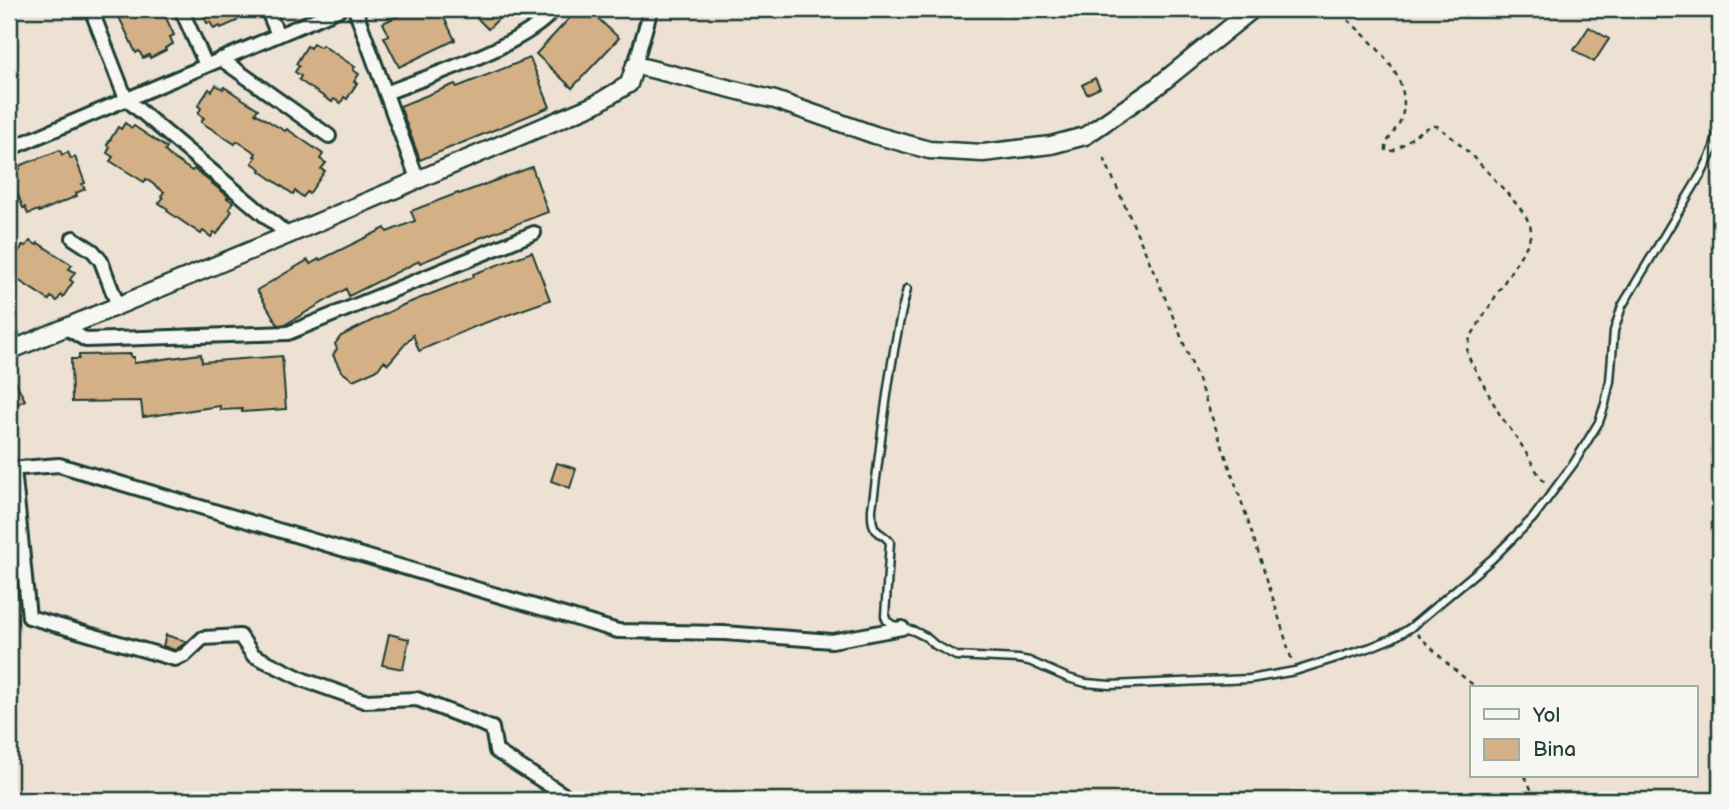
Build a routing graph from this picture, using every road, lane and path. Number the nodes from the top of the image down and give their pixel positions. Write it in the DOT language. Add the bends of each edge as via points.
graph roads {
  1 [pos="91,9"];
  2 [pos="181,9"];
  3 [pos="267,9"];
  4 [pos="340,9"];
  5 [pos="355,9"];
  6 [pos="554,9"];
  7 [pos="651,9"];
  8 [pos="1253,9"];
  9 [pos="1348,20"];
  10 [pos="278,35"];
  11 [pos="221,59"];
  12 [pos="206,65"];
  13 [pos="635,65"];
  14 [pos="386,93"];
  15 [pos="126,99"];
  16 [pos="1720,126"];
  17 [pos="329,136"];
  18 [pos="9,149"];
  19 [pos="1104,158"];
  20 [pos="418,180"];
  21 [pos="534,233"];
  22 [pos="288,235"];
  23 [pos="73,238"];
  24 [pos="907,289"];
  25 [pos="118,306"];
  26 [pos="65,327"];
  27 [pos="9,331"];
  28 [pos="12,349"];
  29 [pos="11,469"];
  30 [pos="1553,492"];
  31 [pos="902,628"];
  32 [pos="1410,628"];
  33 [pos="1296,671"];
  34 [pos="1475,686"];
  35 [pos="1526,778"];
  36 [pos="572,800"];
  37 [pos="1536,800"];
  1 -- 15 [label="street"];
  2 -- 12 [label="street"];
  3 -- 10 [label="street"];
  4 -- 10 [label="street"];
  5 -- 14 [label="street"];
  6 -- 14 [label="street" via="530,29 488,52"];
  7 -- 13 [label="street"];
  8 -- 13 [label="street" via="1085,136 983,153 929,150 775,100"];
  9 -- 30 [label="path" via="1377,49 1401,84 1402,117 1386,150 1400,148 1426,127 1437,126 1499,184 1530,225 1527,244 1469,338 1467,351 1500,415"];
  10 -- 11 [label="street"];
  11 -- 12 [label="street"];
  11 -- 17 [label="street"];
  12 -- 15 [label="street"];
  13 -- 20 [label="street" via="629,84 596,104"];
  14 -- 20 [label="street"];
  15 -- 18 [label="street"];
  15 -- 22 [label="street"];
  16 -- 30 [label="lane" via="1703,171 1622,306 1599,422"];
  19 -- 33 [label="path" via="1208,407"];
  20 -- 22 [label="street"];
  21 -- 26 [label="street" via="288,333 86,340"];
  22 -- 25 [label="street"];
  23 -- 25 [label="street" via="101,261"];
  24 -- 31 [label="lane" via="872,509 877,531 890,542 885,616"];
  25 -- 26 [label="street"];
  26 -- 28 [label="street"];
  27 -- 28 [label="street"];
  29 -- 31 [label="street" via="59,465 618,632 832,641"];
  29 -- 36 [label="street" via="29,617 175,659 203,638 240,636 253,655 304,680 364,701 417,699 492,728 496,751"];
  30 -- 32 [label="lane" via="1492,559"];
  31 -- 33 [label="lane" via="956,656 1029,661 1086,683 1250,679"];
  32 -- 33 [label="lane" via="1371,647"];
  32 -- 34 [label="path"];
  35 -- 37 [label="path"];
}
